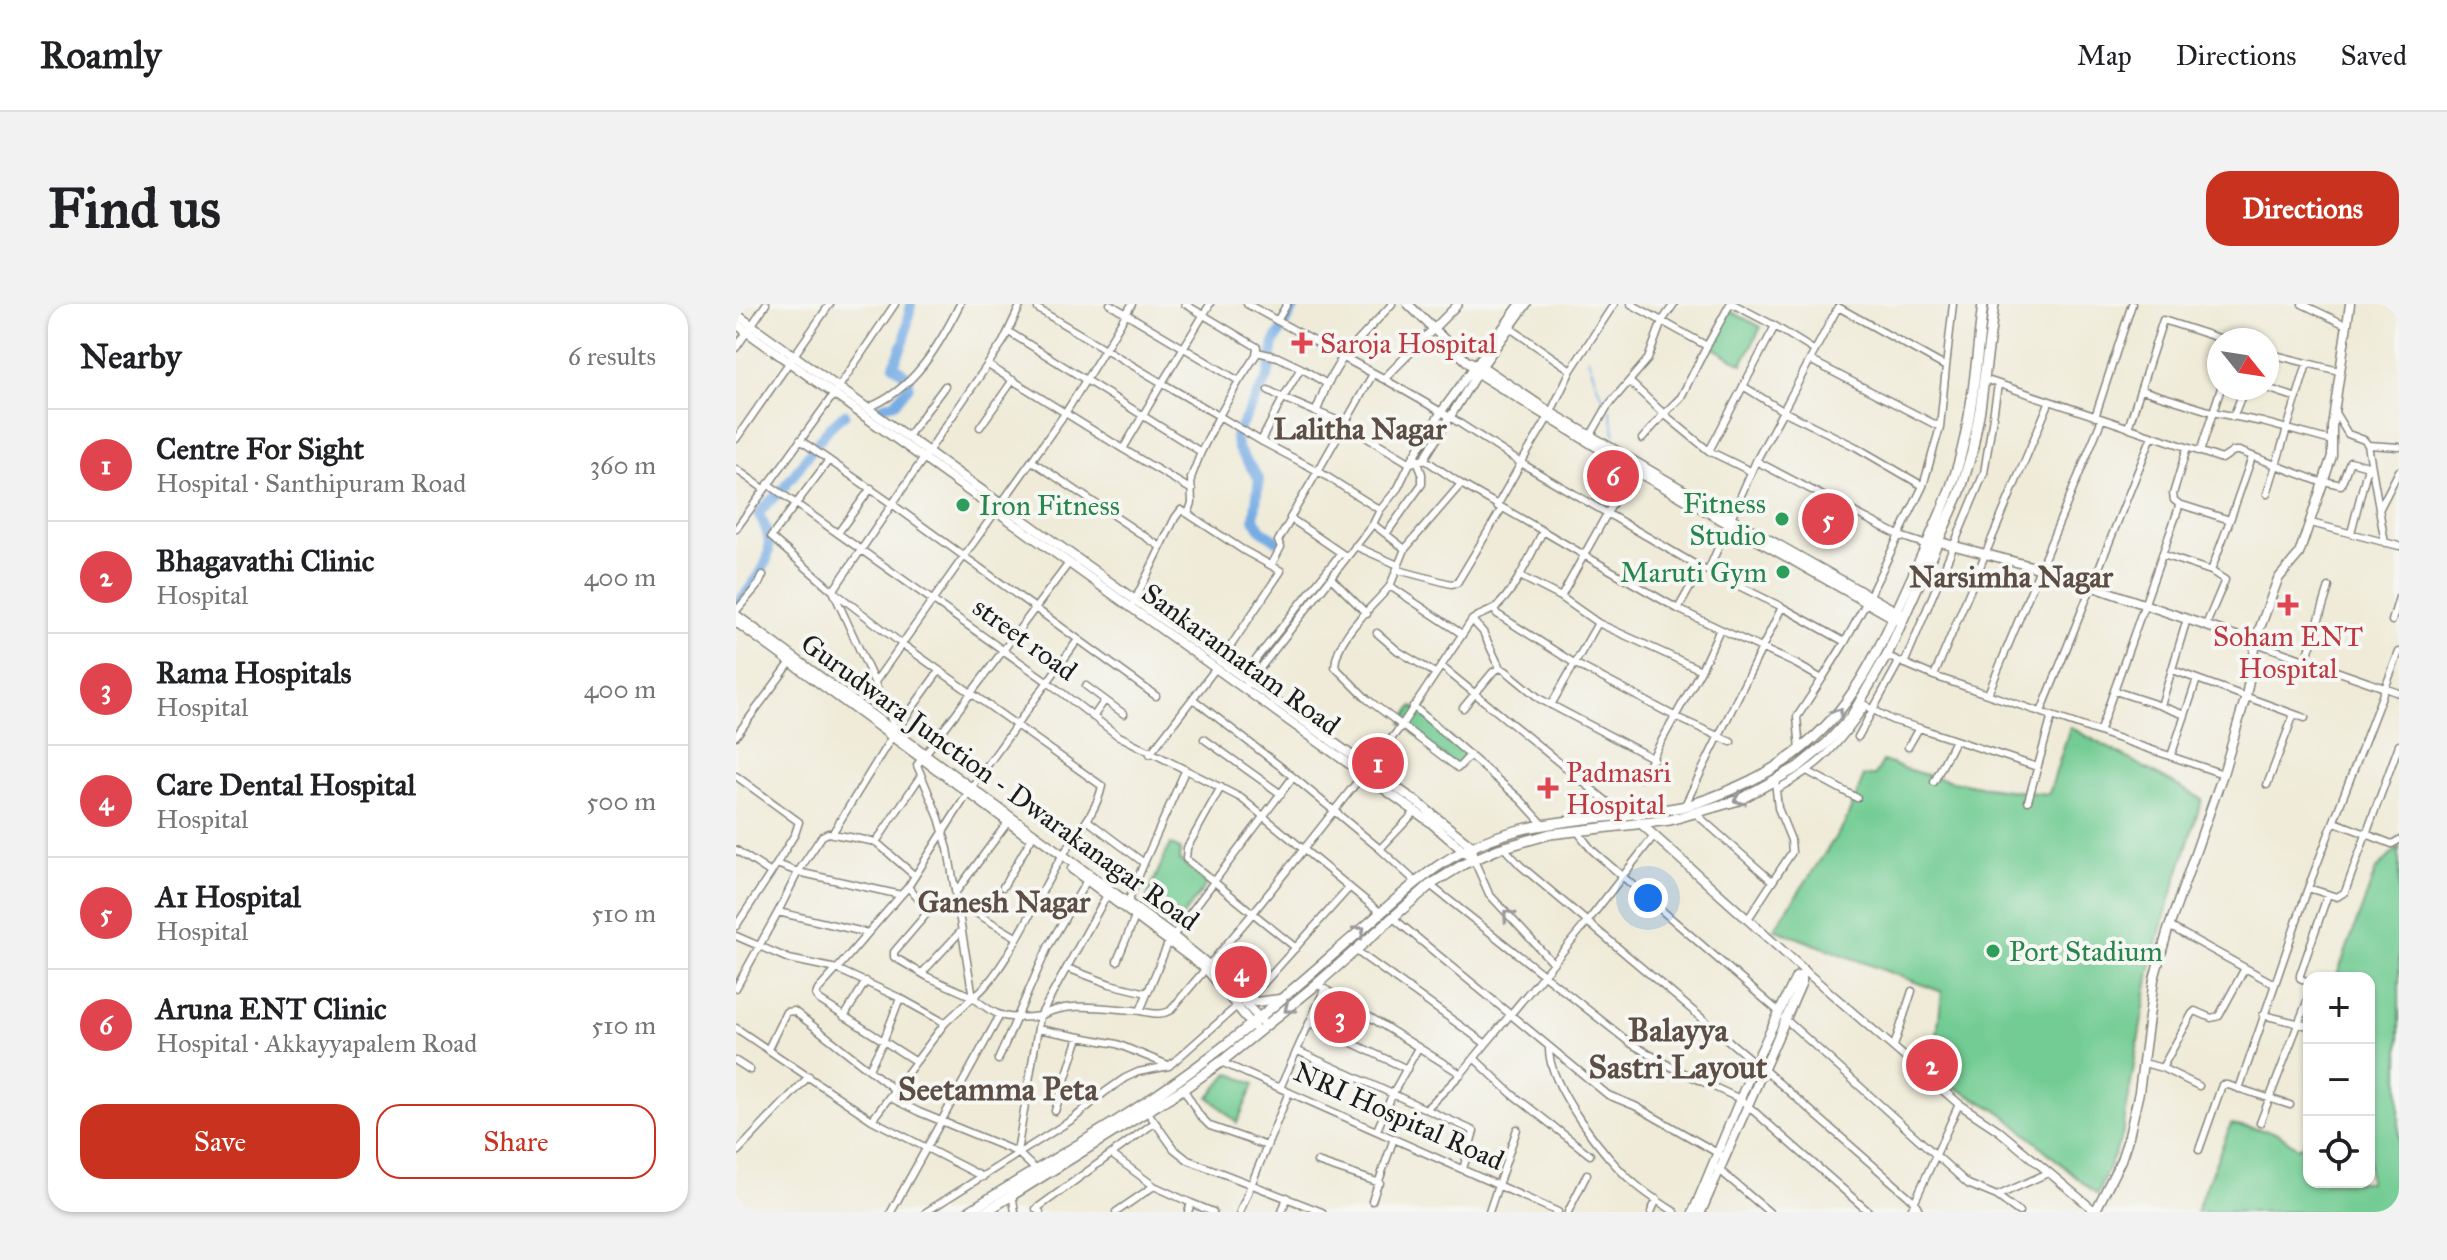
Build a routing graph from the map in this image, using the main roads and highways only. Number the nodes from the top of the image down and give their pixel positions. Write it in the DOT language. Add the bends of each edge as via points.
graph roads {
  1 [pos="1408,304"];
  2 [pos="1980,304"];
  3 [pos="1994,304"];
  4 [pos="2350,304"];
  5 [pos="736,314"];
  6 [pos="736,324"];
  7 [pos="750,329"];
  8 [pos="836,391"];
  9 [pos="1549,415"];
  10 [pos="925,456"];
  11 [pos="998,508"];
  12 [pos="1731,522"];
  13 [pos="1940,542"];
  14 [pos="1133,604"];
  15 [pos="736,613"];
  16 [pos="1899,617"];
  17 [pos="736,622"];
  18 [pos="2256,643"];
  19 [pos="792,660"];
  20 [pos="1365,772"];
  21 [pos="970,790"];
  22 [pos="1638,822"];
  23 [pos="1468,849"];
  24 [pos="1061,858"];
  25 [pos="1474,860"];
  26 [pos="1171,939"];
  27 [pos="1207,967"];
  28 [pos="1280,999"];
  29 [pos="1244,1003"];
  30 [pos="1259,1025"];
  31 [pos="1717,1168"];
  32 [pos="2095,1211"];
  33 [pos="968,1212"];
  34 [pos="985,1212"];
  35 [pos="1693,1212"];
  36 [pos="1701,1212"];
  1 -- 9 [label="main road" via="1475,366"];
  2 -- 16 [label="main road" via="1962,450"];
  3 -- 13 [label="main road" via="1972,452"];
  4 -- 18 [label="main road" via="2332,456 2311,523 2295,561 2278,579"];
  5 -- 7 [label="main road, Sankaramatam Road"];
  6 -- 7 [label="main road, Sankaramatam Road"];
  7 -- 8 [label="main road, Sankaramatam Road"];
  8 -- 10 [label="main road, Sankaramatam Road"];
  8 -- 10 [label="main road, Sankaramatam Road" via="907,437"];
  9 -- 12 [label="main road" via="1632,469"];
  9 -- 12 [label="main road" via="1591,435"];
  10 -- 11 [label="main road, Sankaramatam Road"];
  11 -- 14 [label="main road, Sankaramatam Road"];
  11 -- 14 [label="main road, Sankaramatam Road"];
  12 -- 16 [label="main road"];
  13 -- 16 [label="main road"];
  13 -- 18 [label="main road" via="2042,569"];
  14 -- 20 [label="main road, Sankaramatam Road" via="1249,682"];
  15 -- 19 [label="main road, Gurudwara Junction - Dwarakanagar Road"];
  16 -- 22 [label="main road, one-way" via="1863,703 1826,744 1776,785 1670,820"];
  23 -- 16 [label="main road, one-way" via="1542,823 1684,807 1768,772 1829,724"];
  17 -- 19 [label="main road, Gurudwara Junction - Dwarakanagar Road"];
  18 -- 32 [label="main road" via="2223,774 2154,979 2136,1107 2121,1160"];
  19 -- 21 [label="main road, Gurudwara Junction - Dwarakanagar Road"];
  20 -- 23 [label="main road, Sankaramatam Road"];
  20 -- 23 [label="main road, Sankaramatam Road" via="1421,805"];
  21 -- 24 [label="main road, Gurudwara Junction - Dwarakanagar Road"];
  21 -- 24 [label="main road, Gurudwara Junction - Dwarakanagar Road"];
  22 -- 25 [label="main road" via="1550,834"];
  22 -- 31 [label="main road" via="1803,973 1796,977"];
  23 -- 25 [label="main road"];
  28 -- 23 [label="main road, one-way" via="1416,882"];
  24 -- 26 [label="main road, Gurudwara Junction - Dwarakanagar Road"];
  24 -- 26 [label="main road, Gurudwara Junction - Dwarakanagar Road" via="1128,902"];
  25 -- 30 [label="main road, one-way" via="1430,885 1320,987"];
  26 -- 27 [label="main road, Gurudwara Junction - Dwarakanagar Road"];
  27 -- 29 [label="main road, Gurudwara Junction - Dwarakanagar Road"];
  27 -- 29 [label="main road, Gurudwara Junction - Dwarakanagar Road"];
  28 -- 29 [label="main road"];
  28 -- 30 [label="main road"];
  29 -- 30 [label="main road, Gurudwara Junction - Dwarakanagar Road"];
  30 -- 33 [label="main road" via="1154,1098"];
  30 -- 34 [label="main road" via="1221,1062 1183,1088"];
  31 -- 35 [label="main road"];
  31 -- 36 [label="main road"];
}
